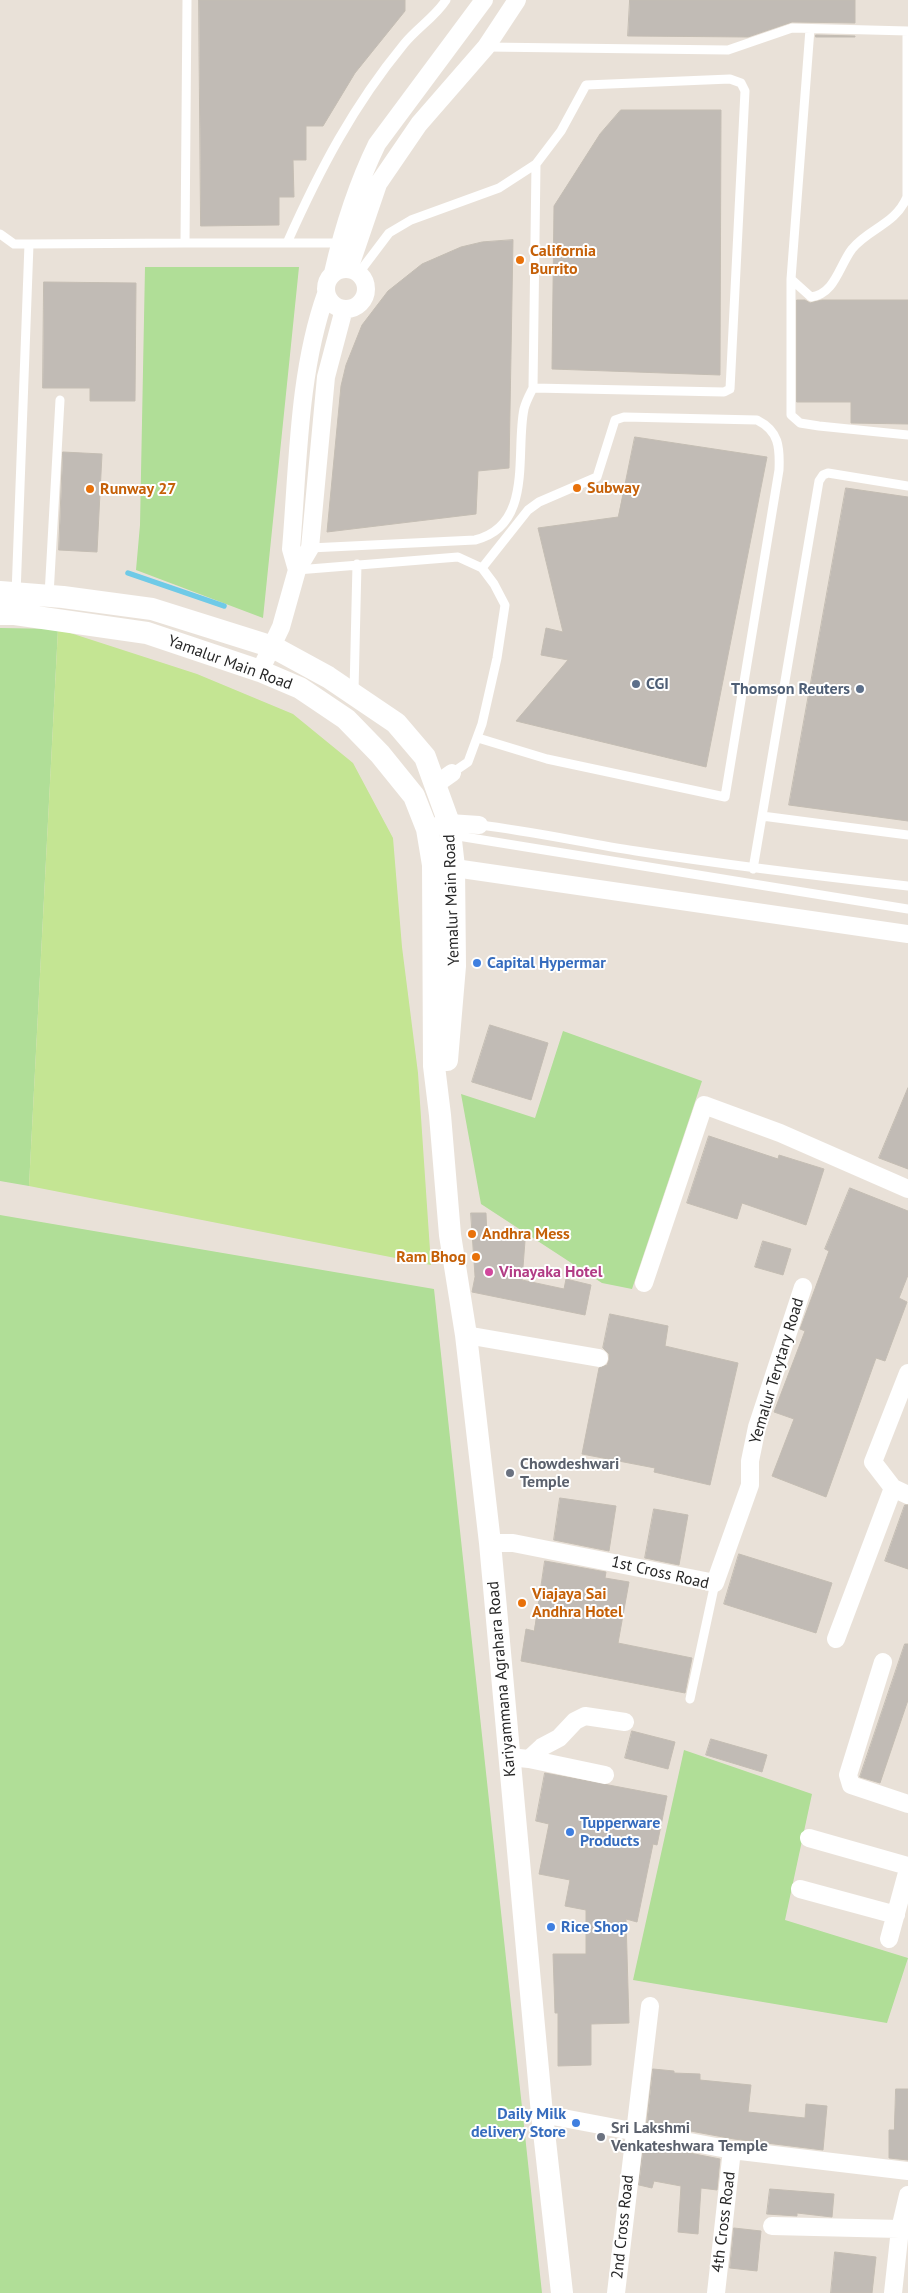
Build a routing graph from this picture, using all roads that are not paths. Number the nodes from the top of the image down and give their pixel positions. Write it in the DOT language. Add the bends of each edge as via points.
graph roads {
  1 [pos="187,0"];
  2 [pos="446,0"];
  3 [pos="484,0"];
  4 [pos="517,0"];
  5 [pos="810,29"];
  6 [pos="908,31"];
  7 [pos="486,47"];
  8 [pos="536,164"];
  9 [pos="0,234"];
  10 [pos="185,243"];
  11 [pos="287,243"];
  12 [pos="340,243"];
  13 [pos="29,244"];
  14 [pos="347,272"];
  15 [pos="791,279"];
  16 [pos="326,294"];
  17 [pos="344,309"];
  18 [pos="533,388"];
  19 [pos="60,400"];
  20 [pos="908,435"];
  21 [pos="908,486"];
  22 [pos="310,548"];
  23 [pos="357,564"];
  24 [pos="482,568"];
  25 [pos="297,570"];
  26 [pos="49,596"];
  27 [pos="8,603"];
  28 [pos="273,647"];
  29 [pos="260,671"];
  30 [pos="354,695"];
  31 [pos="478,738"];
  32 [pos="444,779"];
  33 [pos="762,816"];
  34 [pos="479,825"];
  35 [pos="439,833"];
  36 [pos="908,835"];
  37 [pos="443,866"];
  38 [pos="753,869"];
  39 [pos="908,886"];
  40 [pos="908,909"];
  41 [pos="908,934"];
  42 [pos="434,1066"];
  43 [pos="440,1115"];
  44 [pos="908,1189"];
  45 [pos="644,1283"];
  46 [pos="803,1287"];
  47 [pos="466,1335"];
  48 [pos="599,1358"];
  49 [pos="908,1374"];
  50 [pos="900,1491"];
  51 [pos="490,1543"];
  52 [pos="715,1583"];
  53 [pos="836,1639"];
  54 [pos="882,1662"];
  55 [pos="690,1699"];
  56 [pos="625,1722"];
  57 [pos="519,1758"];
  58 [pos="604,1775"];
  59 [pos="908,1803"];
  60 [pos="809,1838"];
  61 [pos="908,1870"];
  62 [pos="800,1889"];
  63 [pos="896,1915"];
  64 [pos="889,1939"];
  65 [pos="650,2006"];
  66 [pos="542,2114"];
  67 [pos="634,2132"];
  68 [pos="732,2150"];
  69 [pos="908,2171"];
  70 [pos="908,2194"];
  71 [pos="772,2226"];
  72 [pos="900,2229"];
  73 [pos="562,2293"];
  74 [pos="616,2293"];
  75 [pos="716,2293"];
  76 [pos="893,2293"];
  1 -- 10 [label="lane"];
  2 -- 11 [label="lane" via="405,43 346,123"];
  3 -- 12 [label="street" via="376,144"];
  4 -- 7 [label="street"];
  5 -- 6 [label="lane"];
  5 -- 7 [label="lane" via="792,28 728,50"];
  5 -- 15 [label="lane"];
  6 -- 15 [label="lane" via="907,197 904,205 885,226 865,236 852,249 830,289 811,297"];
  7 -- 14 [label="street" via="419,124 378,184"];
  8 -- 14 [label="lane" via="499,188 411,220 390,233"];
  8 -- 18 [label="lane"];
  8 -- 18 [label="lane" via="561,131 586,84 725,78 741,83 745,91 730,389 724,392"];
  9 -- 13 [label="lane" via="14,244"];
  10 -- 11 [label="lane"];
  10 -- 13 [label="lane"];
  11 -- 12 [label="lane"];
  12 -- 14 [label="street"];
  13 -- 27 [label="lane"];
  14 -- 16 [label="street" via="326,284"];
  14 -- 17 [label="street" via="366,286 364,296 354,308"];
  15 -- 20 [label="lane" via="791,415 800,423"];
  16 -- 17 [label="street" via="334,306"];
  16 -- 25 [label="street" via="314,327 306,383 291,549"];
  17 -- 22 [label="street" via="326,377"];
  18 -- 22 [label="lane" via="524,410 519,491 508,516 492,533 475,540"];
  19 -- 26 [label="lane"];
  21 -- 33 [label="lane" via="828,473 819,481"];
  22 -- 25 [label="street"];
  23 -- 24 [label="lane" via="458,557"];
  23 -- 25 [label="lane"];
  23 -- 30 [label="lane"];
  24 -- 31 [label="lane" via="504,605 497,658"];
  24 -- 31 [label="lane" via="528,510 597,477 615,420 624,416 757,420 768,425 780,448 780,470 725,797 547,759"];
  25 -- 28 [label="street"];
  26 -- 27 [label="street, Yamalur Main Road"];
  26 -- 28 [label="street, Yamalur Main Road" via="152,609"];
  27 -- 29 [label="street, Yamalur Main Road" via="147,633"];
  28 -- 29 [label="street"];
  28 -- 30 [label="street, Yemalur Main Road"];
  29 -- 35 [label="street, Yamalur Main Road" via="300,688 346,719 380,754"];
  30 -- 32 [label="street, Yemalur Main Road" via="396,723"];
  31 -- 32 [label="lane" via="468,762"];
  32 -- 35 [label="street, Yemalur Main Road"];
  33 -- 36 [label="lane"];
  33 -- 38 [label="lane"];
  34 -- 35 [label="street"];
  34 -- 38 [label="lane"];
  35 -- 37 [label="street, Yamalur Main Road"];
  35 -- 40 [label="lane"];
  37 -- 41 [label="street"];
  37 -- 42 [label="street, Yamalur Main Road"];
  37 -- 43 [label="street, Yemalur Main Road" via="455,966"];
  38 -- 39 [label="lane"];
  42 -- 43 [label="street, Kariyammana Agrahara Road"];
  43 -- 47 [label="street, Kariyammana Agrahara Road" via="450,1235"];
  44 -- 45 [label="street" via="780,1133 704,1105"];
  46 -- 52 [label="street, Yemalur Terytary Road" via="757,1427 750,1461 750,1485"];
  47 -- 48 [label="street"];
  47 -- 51 [label="street, Kariyammana Agrahara Road"];
  49 -- 50 [label="street" via="873,1462"];
  50 -- 53 [label="street"];
  51 -- 52 [label="street, 1st Cross Road" via="513,1543"];
  51 -- 57 [label="street, Kariyammana Agrahara Road"];
  52 -- 55 [label="lane, 1st Cross Road"];
  54 -- 59 [label="street" via="848,1775 850,1785"];
  56 -- 57 [label="street" via="585,1716 575,1721 559,1738"];
  57 -- 58 [label="street"];
  57 -- 66 [label="street, Kariyammana Agrahara Road"];
  60 -- 61 [label="street"];
  61 -- 63 [label="street"];
  62 -- 63 [label="street"];
  63 -- 64 [label="street"];
  65 -- 67 [label="street, 2nd Cross Road"];
  66 -- 67 [label="street"];
  66 -- 73 [label="street, Kariyammana Agrahara Road"];
  67 -- 68 [label="street"];
  67 -- 74 [label="street, 2nd Cross Road"];
  68 -- 69 [label="street"];
  68 -- 75 [label="street, 4th Cross Road"];
  70 -- 72 [label="street"];
  71 -- 72 [label="street"];
  72 -- 76 [label="street"];
}
